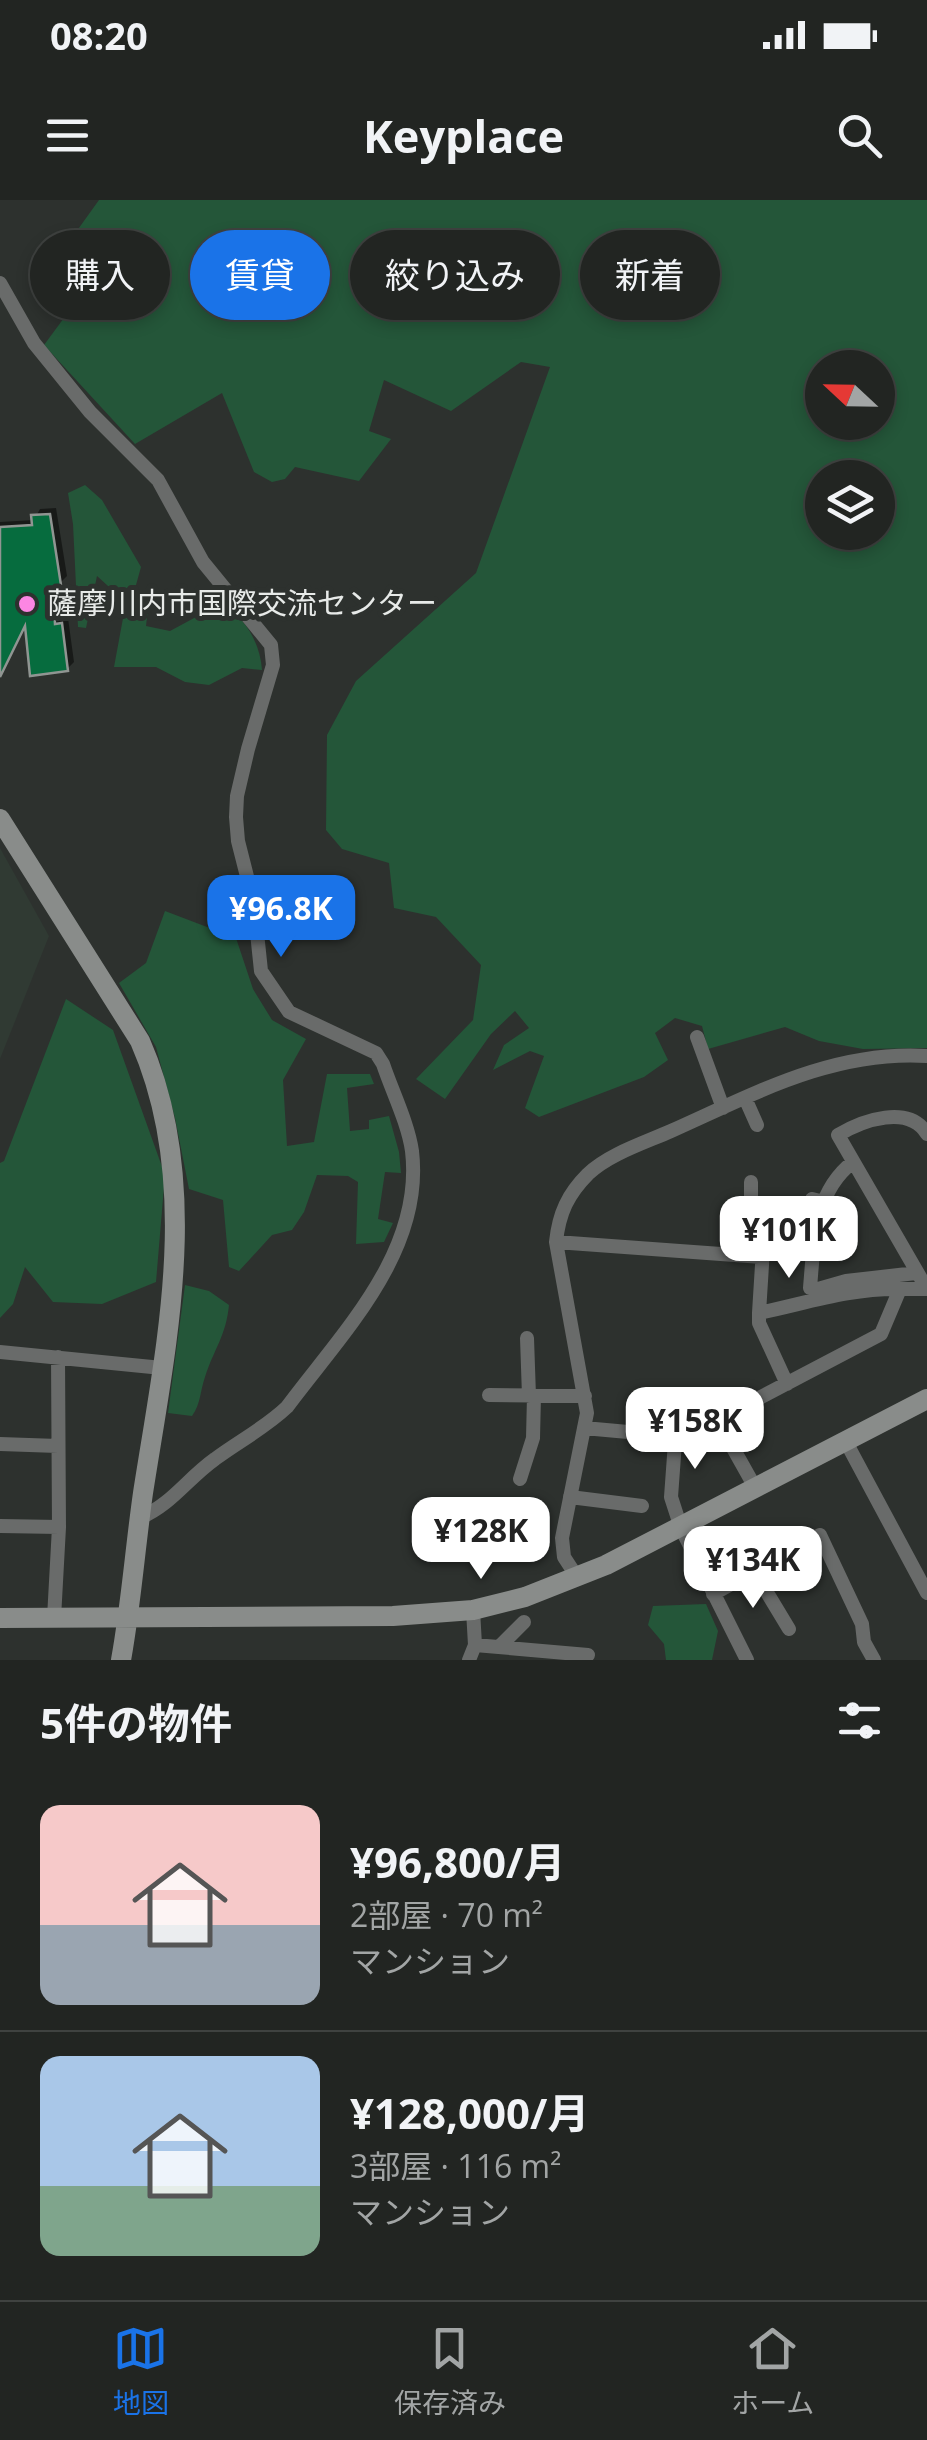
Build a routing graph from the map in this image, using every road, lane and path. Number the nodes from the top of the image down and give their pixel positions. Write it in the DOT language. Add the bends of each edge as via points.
graph roads {
  1 [pos="0,283"];
  2 [pos="2,827"];
  3 [pos="697,1037"];
  4 [pos="927,1056"];
  5 [pos="745,1098"];
  6 [pos="723,1108"];
  7 [pos="758,1125"];
  8 [pos="927,1134"];
  9 [pos="853,1162"];
  10 [pos="750,1182"];
  11 [pos="824,1202"];
  12 [pos="806,1226"];
  13 [pos="556,1242"];
  14 [pos="762,1256"];
  15 [pos="916,1273"];
  16 [pos="900,1289"];
  17 [pos="926,1289"];
  18 [pos="759,1312"];
  19 [pos="527,1338"];
  20 [pos="0,1352"];
  21 [pos="58,1357"];
  22 [pos="162,1368"];
  23 [pos="787,1384"];
  24 [pos="488,1396"];
  25 [pos="532,1396"];
  26 [pos="586,1396"];
  27 [pos="927,1399"];
  28 [pos="720,1418"];
  29 [pos="584,1428"];
  30 [pos="628,1432"];
  31 [pos="846,1442"];
  32 [pos="0,1444"];
  33 [pos="58,1446"];
  34 [pos="520,1479"];
  35 [pos="756,1489"];
  36 [pos="570,1497"];
  37 [pos="642,1506"];
  38 [pos="140,1518"];
  39 [pos="0,1526"];
  40 [pos="59,1527"];
  41 [pos="681,1528"];
  42 [pos="754,1571"];
  43 [pos="577,1577"];
  44 [pos="927,1593"];
  45 [pos="714,1594"];
  46 [pos="473,1610"];
  47 [pos="129,1617"];
  48 [pos="0,1618"];
  49 [pos="54,1618"];
  50 [pos="524,1622"];
  51 [pos="789,1629"];
  52 [pos="475,1645"];
  53 [pos="499,1647"];
  54 [pos="588,1655"];
  55 [pos="121,1660"];
  56 [pos="468,1660"];
  57 [pos="747,1660"];
  58 [pos="874,1660"];
  1 -- 38 [label="street" via="34,343 158,480 203,562 271,645 273,664 236,817 262,971 289,1012 376,1054 412,1150 405,1219 385,1275 270,1424"];
  2 -- 22 [label="street" via="120,1006 157,1080 176,1179"];
  3 -- 6 [label="street"];
  4 -- 5 [label="street" via="847,1060"];
  5 -- 6 [label="street"];
  5 -- 7 [label="street"];
  6 -- 13 [label="street" via="592,1170 558,1218"];
  8 -- 9 [label="street" via="911,1118 848,1128 838,1135"];
  9 -- 11 [label="street" via="832,1181"];
  9 -- 15 [label="street"];
  10 -- 14 [label="street" via="751,1199 765,1217"];
  11 -- 12 [label="street" via="812,1199"];
  11 -- 15 [label="street" via="816,1220 810,1288"];
  13 -- 14 [label="street"];
  13 -- 26 [label="street"];
  14 -- 18 [label="street"];
  15 -- 17 [label="street"];
  16 -- 17 [label="street"];
  16 -- 18 [label="street" via="838,1293"];
  16 -- 23 [label="street" via="881,1334"];
  18 -- 23 [label="street"];
  19 -- 25 [label="street"];
  20 -- 21 [label="street"];
  21 -- 22 [label="street"];
  21 -- 33 [label="street"];
  22 -- 38 [label="street"];
  23 -- 28 [label="street"];
  24 -- 25 [label="street"];
  25 -- 26 [label="street"];
  25 -- 34 [label="street" via="533,1438"];
  26 -- 29 [label="street"];
  27 -- 31 [label="street"];
  28 -- 35 [label="street"];
  28 -- 41 [label="street" via="716,1400 678,1401 671,1497"];
  29 -- 30 [label="street"];
  29 -- 36 [label="street"];
  31 -- 35 [label="street"];
  31 -- 44 [label="street"];
  32 -- 33 [label="street"];
  33 -- 40 [label="street"];
  35 -- 41 [label="street"];
  36 -- 37 [label="street"];
  36 -- 43 [label="street" via="562,1538 564,1558"];
  38 -- 47 [label="street"];
  39 -- 40 [label="street"];
  40 -- 49 [label="street"];
  41 -- 43 [label="street"];
  41 -- 45 [label="street"];
  42 -- 45 [label="street"];
  42 -- 51 [label="street"];
  42 -- 58 [label="street" via="820,1535"];
  43 -- 46 [label="street"];
  45 -- 57 [label="street"];
  46 -- 47 [label="street"];
  46 -- 52 [label="street"];
  47 -- 49 [label="street"];
  47 -- 55 [label="street"];
  48 -- 49 [label="street"];
  50 -- 53 [label="street"];
  52 -- 53 [label="street"];
  52 -- 56 [label="street"];
  53 -- 54 [label="street"];
}
